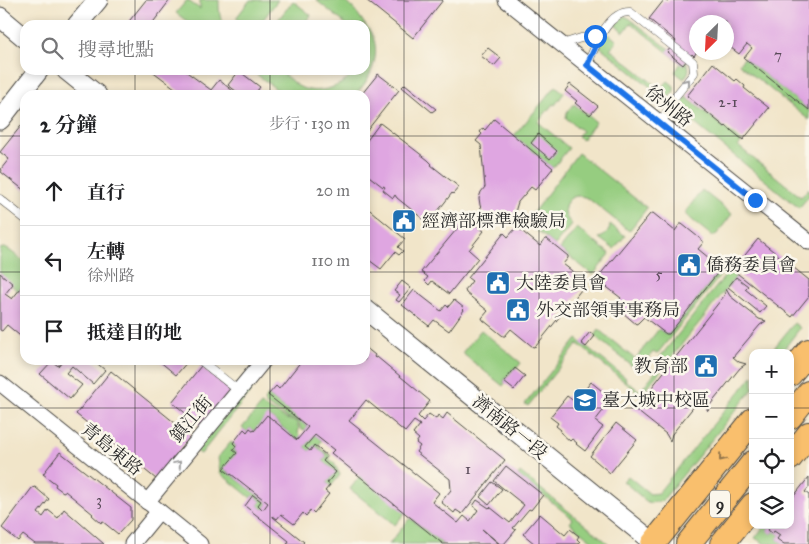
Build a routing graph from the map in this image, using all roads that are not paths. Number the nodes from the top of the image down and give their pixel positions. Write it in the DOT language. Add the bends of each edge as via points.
graph roads {
  1 [pos="98,0"];
  2 [pos="506,0"];
  3 [pos="0,17"];
  4 [pos="81,20"];
  5 [pos="602,33"];
  6 [pos="20,34"];
  7 [pos="562,44"];
  8 [pos="587,65"];
  9 [pos="35,75"];
  10 [pos="72,75"];
  11 [pos="23,90"];
  12 [pos="92,90"];
  13 [pos="20,94"];
  14 [pos="0,120"];
  15 [pos="661,124"];
  16 [pos="0,199"];
  17 [pos="20,215"];
  18 [pos="807,238"];
  19 [pos="370,313"];
  20 [pos="809,351"];
  21 [pos="206,365"];
  22 [pos="260,365"];
  23 [pos="794,369"];
  24 [pos="0,383"];
  25 [pos="239,391"];
  26 [pos="809,393"];
  27 [pos="794,411"];
  28 [pos="749,425"];
  29 [pos="809,434"];
  30 [pos="794,453"];
  31 [pos="749,468"];
  32 [pos="153,507"];
  33 [pos="749,510"];
  34 [pos="132,544"];
  35 [pos="200,544"];
  36 [pos="654,544"];
  37 [pos="688,544"];
  38 [pos="722,544"];
  1 -- 4 [label="street"];
  2 -- 7 [label="street, 徐州路"];
  3 -- 6 [label="street"];
  5 -- 7 [label="lane"];
  5 -- 8 [label="lane"];
  15 -- 5 [label="lane, one-way" via="674,98 694,73 693,62 630,12 623,11 615,16"];
  7 -- 8 [label="street, 徐州路"];
  8 -- 15 [label="street, 徐州路"];
  9 -- 11 [label="street"];
  10 -- 12 [label="street"];
  13 -- 14 [label="street"];
  15 -- 18 [label="street, 徐州路"];
  16 -- 17 [label="lane"];
  19 -- 36 [label="street, 濟南路一段"];
  20 -- 23 [label="main road"];
  21 -- 25 [label="lane"];
  22 -- 25 [label="street, 鎮江街"];
  24 -- 32 [label="street, 青島東路"];
  32 -- 25 [label="street, 鎮江街, one-way"];
  26 -- 27 [label="main road"];
  28 -- 36 [label="main road, one-way"];
  29 -- 30 [label="main road"];
  31 -- 37 [label="main road, 9"];
  32 -- 34 [label="street, 鎮江街"];
  32 -- 35 [label="street, 青島東路"];
  33 -- 38 [label="main road, 9"];
}
